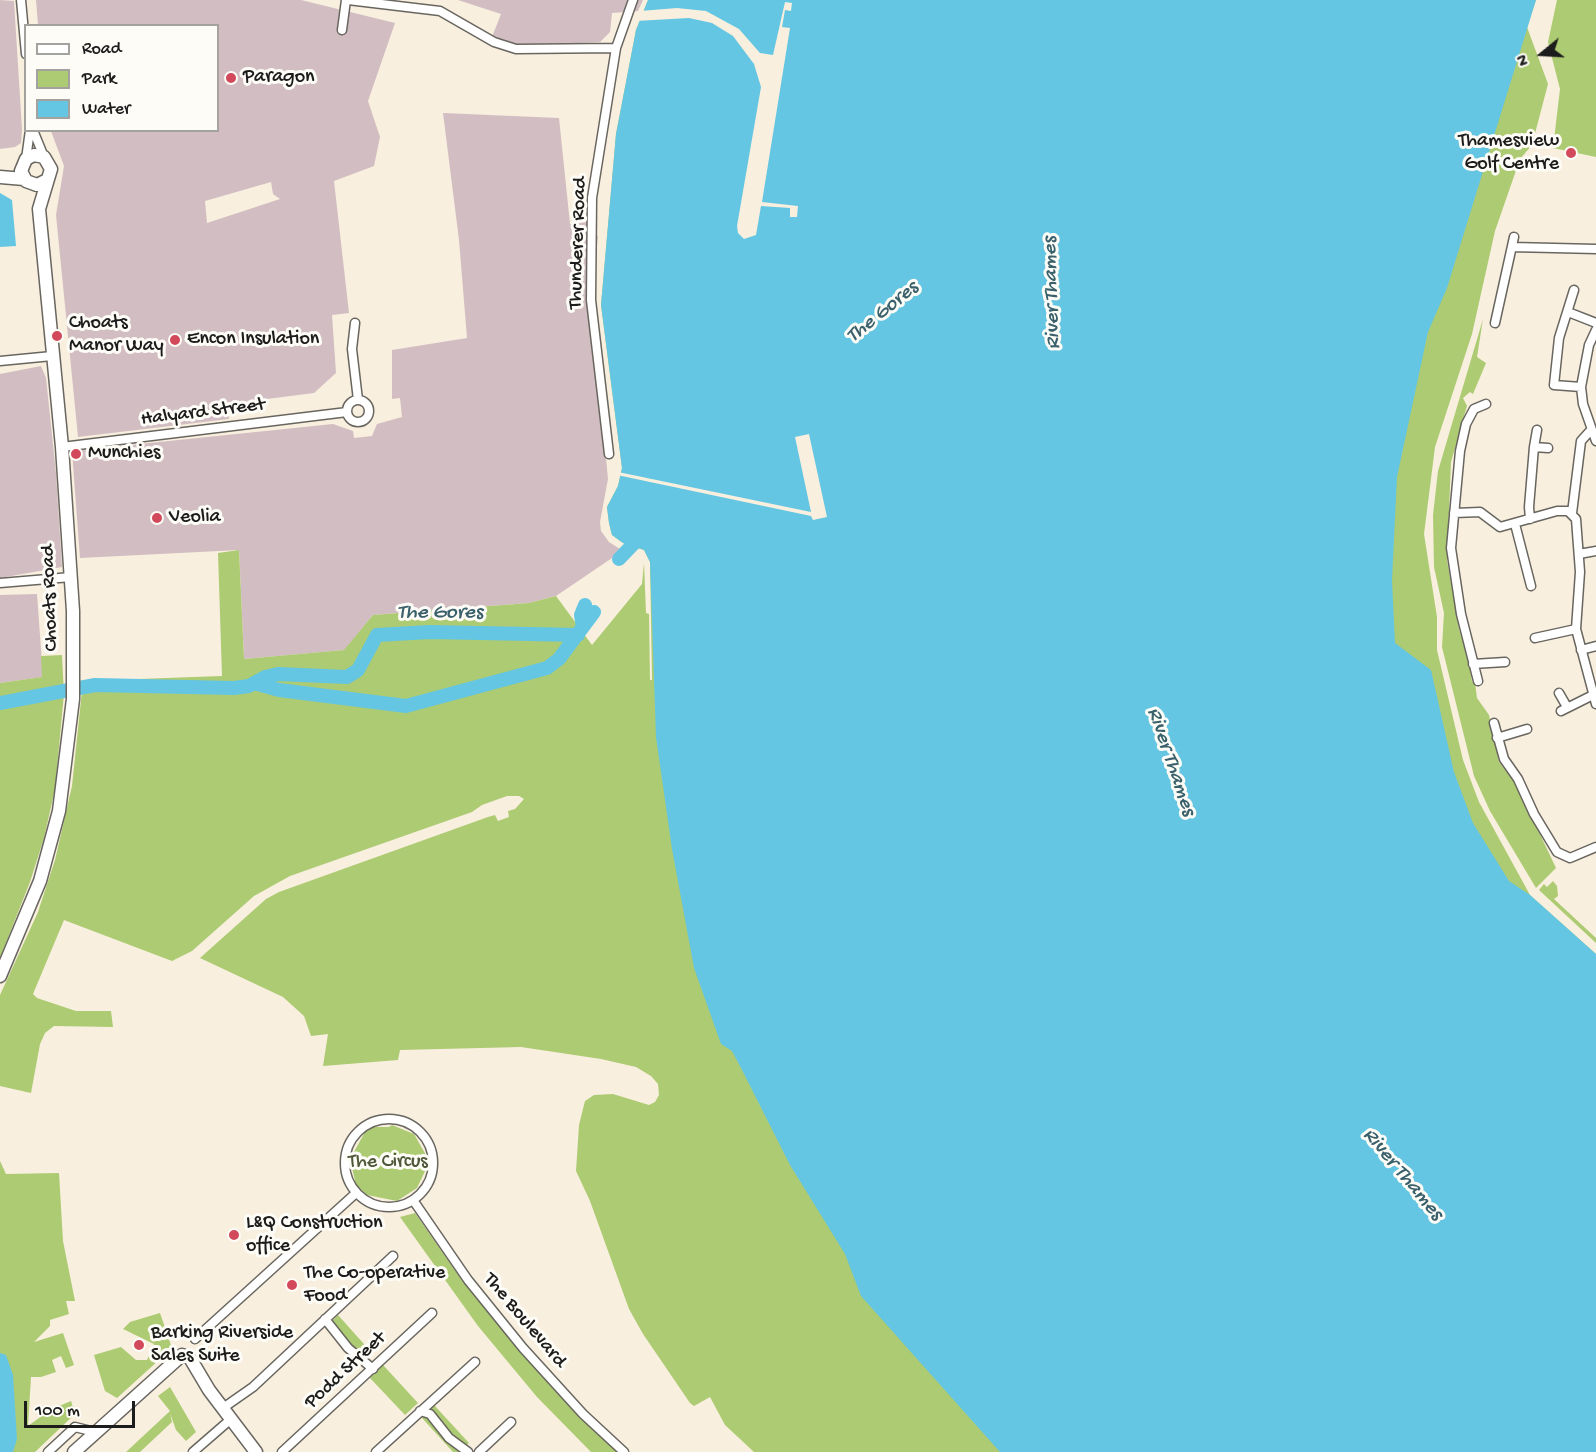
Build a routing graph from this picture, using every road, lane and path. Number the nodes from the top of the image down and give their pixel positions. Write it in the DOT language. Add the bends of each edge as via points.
graph roads {
  1 [pos="21,0"];
  2 [pos="347,0"];
  3 [pos="633,0"];
  4 [pos="342,30"];
  5 [pos="24,32"];
  6 [pos="616,48"];
  7 [pos="32,132"];
  8 [pos="33,132"];
  9 [pos="44,157"];
  10 [pos="24,171"];
  11 [pos="0,175"];
  12 [pos="47,180"];
  13 [pos="39,209"];
  14 [pos="1514,237"];
  15 [pos="1512,247"];
  16 [pos="1596,249"];
  17 [pos="1574,290"];
  18 [pos="1568,312"];
  19 [pos="355,323"];
  20 [pos="1495,323"];
  21 [pos="1596,323"];
  22 [pos="1596,330"];
  23 [pos="52,356"];
  24 [pos="0,361"];
  25 [pos="1581,387"];
  26 [pos="358,400"];
  27 [pos="1486,404"];
  28 [pos="347,412"];
  29 [pos="1537,430"];
  30 [pos="1591,430"];
  31 [pos="1596,441"];
  32 [pos="62,447"];
  33 [pos="1534,447"];
  34 [pos="1548,448"];
  35 [pos="609,454"];
  36 [pos="1454,513"];
  37 [pos="1572,513"];
  38 [pos="1530,519"];
  39 [pos="1515,524"];
  40 [pos="1596,551"];
  41 [pos="1579,554"];
  42 [pos="71,577"];
  43 [pos="0,583"];
  44 [pos="1531,586"];
  45 [pos="1576,629"];
  46 [pos="1535,638"];
  47 [pos="1596,646"];
  48 [pos="1581,650"];
  49 [pos="1505,662"];
  50 [pos="1473,664"];
  51 [pos="1478,681"];
  52 [pos="1559,693"];
  53 [pos="1593,694"];
  54 [pos="1596,704"];
  55 [pos="1494,723"];
  56 [pos="1527,729"];
  57 [pos="1497,738"];
  58 [pos="1596,847"];
  59 [pos="0,976"];
  60 [pos="356,1193"];
  61 [pos="413,1200"];
  62 [pos="393,1256"];
  63 [pos="432,1313"];
  64 [pos="325,1319"];
  65 [pos="195,1339"];
  66 [pos="475,1362"];
  67 [pos="373,1369"];
  68 [pos="226,1406"];
  69 [pos="420,1412"];
  70 [pos="228,1422"];
  71 [pos="511,1422"];
  72 [pos="95,1432"];
  73 [pos="48,1452"];
  74 [pos="74,1452"];
  75 [pos="193,1452"];
  76 [pos="256,1452"];
  77 [pos="282,1452"];
  78 [pos="376,1452"];
  79 [pos="468,1452"];
  80 [pos="479,1452"];
  81 [pos="624,1452"];
  1 -- 5 [label="street"];
  2 -- 4 [label="street"];
  2 -- 6 [label="street" via="440,11 494,42 516,49"];
  3 -- 6 [label="street, Thunderer Road"];
  6 -- 35 [label="street, Thunderer Road" via="592,198 591,300"];
  7 -- 10 [label="street"];
  8 -- 9 [label="street"];
  9 -- 10 [label="street" via="34,155"];
  9 -- 12 [label="street" via="51,169"];
  10 -- 11 [label="street"];
  10 -- 12 [label="street" via="37,185"];
  10 -- 13 [label="street, Choats Road"];
  12 -- 13 [label="street, Choats Road"];
  13 -- 23 [label="street, Choats Road"];
  14 -- 15 [label="street"];
  15 -- 16 [label="street"];
  15 -- 20 [label="street"];
  17 -- 18 [label="street"];
  18 -- 21 [label="street"];
  18 -- 25 [label="street" via="1559,338 1554,385"];
  19 -- 26 [label="street" via="352,349"];
  22 -- 25 [label="street"];
  23 -- 24 [label="street"];
  23 -- 32 [label="street, Choats Road"];
  25 -- 30 [label="street"];
  26 -- 28 [label="street" via="351,402"];
  26 -- 28 [label="street, Halyard Street" via="373,410 365,420 352,421"];
  27 -- 36 [label="street" via="1474,409 1466,424"];
  28 -- 32 [label="street, Halyard Street"];
  29 -- 33 [label="street"];
  30 -- 31 [label="street"];
  30 -- 37 [label="street" via="1581,441"];
  32 -- 42 [label="street, Choats Road"];
  33 -- 34 [label="street"];
  33 -- 38 [label="street"];
  36 -- 39 [label="street" via="1480,512 1500,527"];
  36 -- 50 [label="street" via="1451,559"];
  37 -- 38 [label="street" via="1557,511"];
  37 -- 41 [label="street" via="1578,524"];
  38 -- 39 [label="street"];
  39 -- 44 [label="street"];
  40 -- 41 [label="street"];
  41 -- 45 [label="street"];
  42 -- 43 [label="street"];
  42 -- 59 [label="street, Choats Road" via="73,699 59,811 40,881"];
  45 -- 46 [label="street"];
  45 -- 48 [label="street"];
  47 -- 48 [label="street"];
  48 -- 53 [label="street"];
  49 -- 50 [label="street"];
  50 -- 51 [label="street"];
  52 -- 53 [label="street" via="1564,709"];
  53 -- 54 [label="street"];
  55 -- 57 [label="street"];
  56 -- 57 [label="street"];
  57 -- 58 [label="street" via="1504,759 1557,852 1570,858"];
  60 -- 61 [label="street" via="365,1201 389,1208"];
  60 -- 61 [label="street" via="345,1170 349,1144 366,1125 395,1120 420,1132 432,1155 429,1181"];
  60 -- 65 [label="street"];
  61 -- 81 [label="street, The Boulevard" via="468,1280 523,1348"];
  62 -- 64 [label="street"];
  63 -- 67 [label="street, Podd Street"];
  64 -- 67 [label="street" via="348,1348"];
  64 -- 68 [label="street" via="253,1387"];
  66 -- 69 [label="street"];
  67 -- 77 [label="street, Podd Street"];
  68 -- 70 [label="street"];
  68 -- 72 [label="street" via="187,1355 177,1357"];
  69 -- 78 [label="street"];
  69 -- 79 [label="street" via="430,1414 448,1438"];
  70 -- 75 [label="street"];
  70 -- 76 [label="street"];
  71 -- 80 [label="street"];
  72 -- 73 [label="street" via="75,1426"];
  72 -- 74 [label="street"];
}
